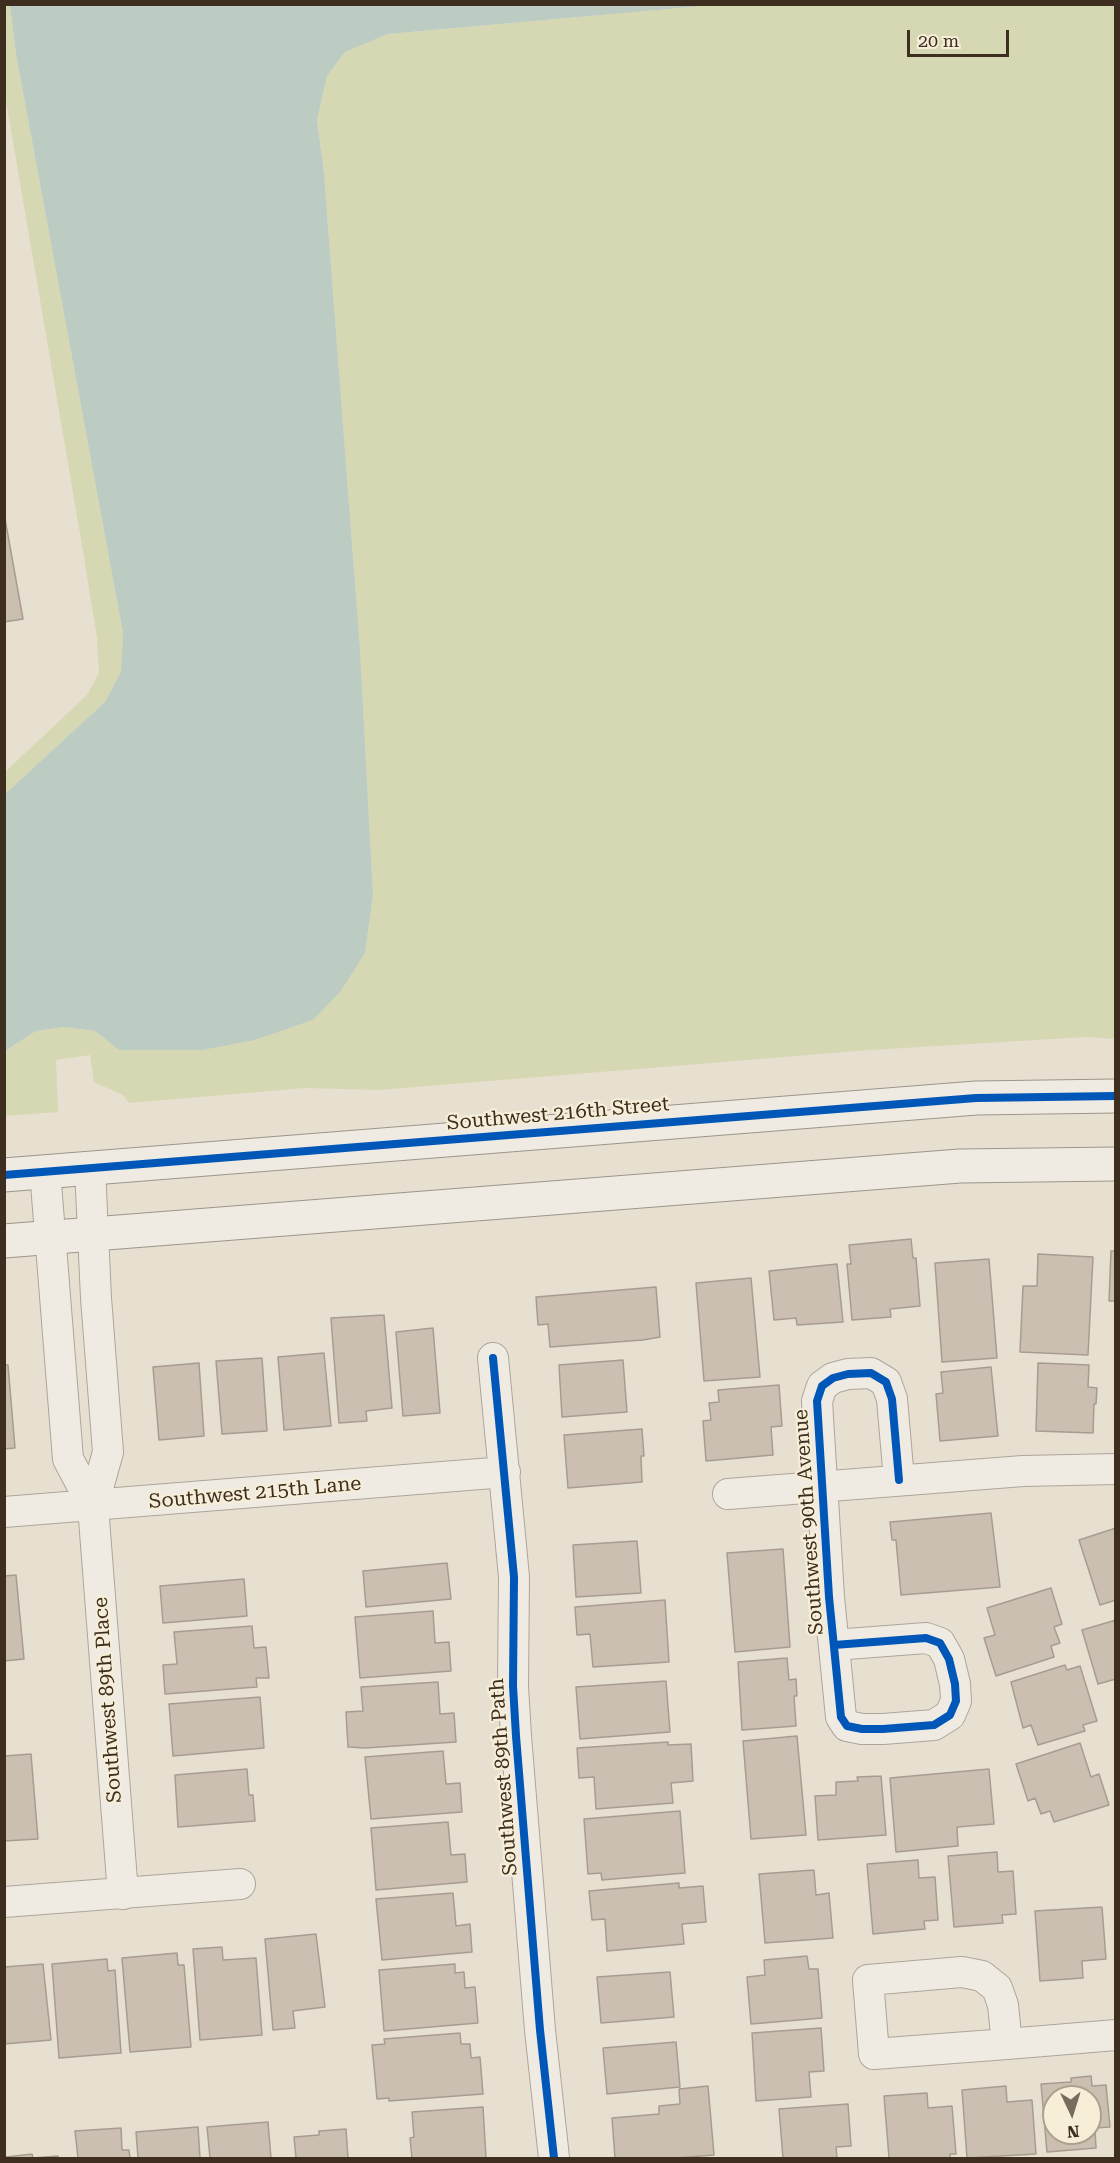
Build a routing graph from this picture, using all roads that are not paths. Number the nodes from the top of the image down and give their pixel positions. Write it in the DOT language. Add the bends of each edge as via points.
graph roads {
  1 [pos="1116,1096"];
  2 [pos="1116,1164"];
  3 [pos="90,1168"];
  4 [pos="45,1172"];
  5 [pos="4,1175"];
  6 [pos="93,1234"];
  7 [pos="51,1238"];
  8 [pos="4,1241"];
  9 [pos="493,1358"];
  10 [pos="1116,1469"];
  11 [pos="505,1472"];
  12 [pos="899,1480"];
  13 [pos="824,1486"];
  14 [pos="728,1494"];
  15 [pos="93,1506"];
  16 [pos="4,1512"];
  17 [pos="834,1646"];
  18 [pos="240,1884"];
  19 [pos="123,1894"];
  20 [pos="4,1902"];
  21 [pos="1116,2035"];
  22 [pos="1007,2044"];
  23 [pos="554,2158"];
  1 -- 3 [label="street, Southwest 216th Street" via="965,1099"];
  2 -- 6 [label="street" via="960,1166"];
  3 -- 4 [label="street, Southwest 216th Street"];
  3 -- 6 [label="street, Southwest 89th Place"];
  4 -- 5 [label="street, Southwest 216th Street"];
  4 -- 7 [label="street, Southwest 89th Place"];
  6 -- 7 [label="street"];
  6 -- 15 [label="street, Southwest 89th Place" via="108,1452"];
  7 -- 8 [label="street"];
  7 -- 15 [label="street, Southwest 89th Place" via="68,1460"];
  9 -- 11 [label="street, Southwest 89th Path"];
  10 -- 12 [label="street"];
  11 -- 15 [label="street, Southwest 215th Lane"];
  11 -- 23 [label="street, Southwest 89th Path" via="514,1577 516,1736"];
  12 -- 13 [label="street"];
  12 -- 13 [label="street, Southwest 90th Avenue" via="886,1382 871,1373 848,1374 822,1386 817,1401"];
  13 -- 14 [label="street"];
  13 -- 17 [label="street, Southwest 90th Avenue"];
  15 -- 16 [label="street, Southwest 215th Lane"];
  15 -- 19 [label="street, Southwest 89th Place"];
  18 -- 19 [label="street"];
  19 -- 20 [label="street"];
  21 -- 22 [label="street"];
  22 -- 22 [label="street" via="874,2054 868,1980 962,1972 982,1976 997,1988"];
}
